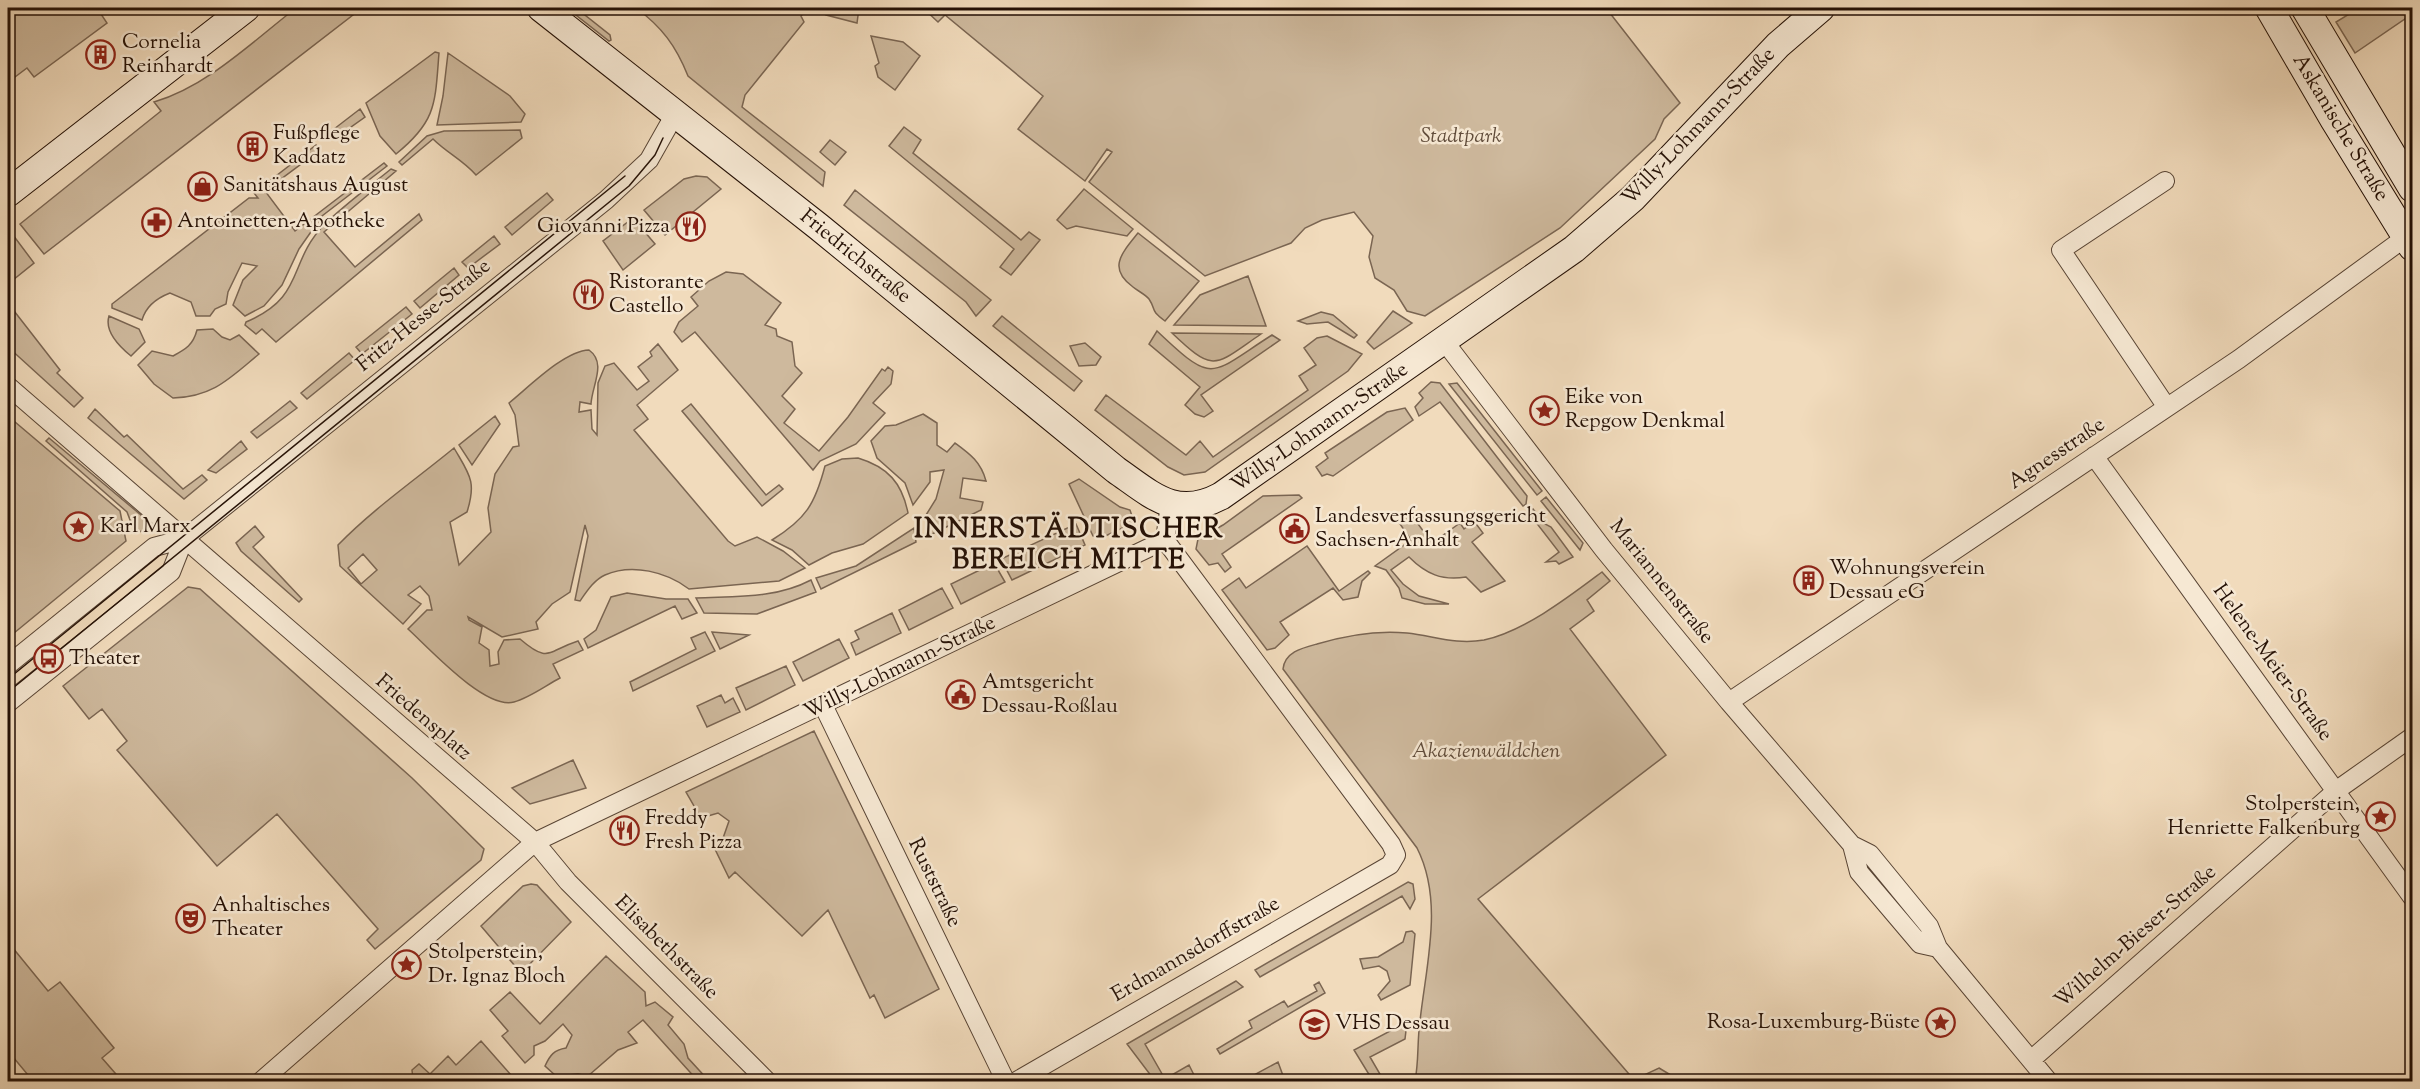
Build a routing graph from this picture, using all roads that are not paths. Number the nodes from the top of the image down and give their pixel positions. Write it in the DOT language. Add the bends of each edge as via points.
graph roads {
  1 [pos="246,8"];
  2 [pos="541,8"];
  3 [pos="1821,8"];
  4 [pos="2269,8"];
  5 [pos="2305,8"];
  6 [pos="675,114"];
  7 [pos="2165,181"];
  8 [pos="2412,188"];
  9 [pos="8,193"];
  10 [pos="2409,242"];
  11 [pos="1444,341"];
  12 [pos="8,386"];
  13 [pos="2166,406"];
  14 [pos="2094,456"];
  15 [pos="1170,504"];
  16 [pos="184,539"];
  17 [pos="1165,540"];
  18 [pos="8,664"];
  19 [pos="1729,702"];
  20 [pos="8,703"];
  21 [pos="823,705"];
  22 [pos="2412,737"];
  23 [pos="2337,790"];
  24 [pos="536,842"];
  25 [pos="2412,897"];
  26 [pos="2031,1060"];
  27 [pos="260,1082"];
  28 [pos="768,1082"];
  29 [pos="1006,1082"];
  30 [pos="1015,1082"];
  31 [pos="2049,1082"];
  1 -- 9 [label="street"];
  2 -- 6 [label="street, Friedrichstraße"];
  3 -- 11 [label="street, Willy-Lohmann-Straße" via="1778,45 1633,198 1574,249"];
  4 -- 10 [label="street, Askanische Straße"];
  5 -- 8 [label="street, Askanische Straße"];
  6 -- 15 [label="street, Friedrichstraße" via="1116,470"];
  6 -- 16 [label="street, Fritz-Hesse-Straße" via="649,160 625,184"];
  7 -- 13 [label="street" via="2061,250"];
  10 -- 13 [label="street, Agnesstraße"];
  11 -- 15 [label="street, Willy-Lohmann-Straße" via="1221,496 1196,506"];
  11 -- 19 [label="street, Mariannenstraße" via="1604,550"];
  12 -- 16 [label="street, Friedensplatz"];
  13 -- 14 [label="street, Agnesstraße"];
  14 -- 19 [label="street, Agnesstraße"];
  14 -- 23 [label="street, Helene-Meier-Straße"];
  15 -- 17 [label="street"];
  16 -- 18 [label="street, Fritz-Hesse-Straße" via="154,547"];
  16 -- 20 [label="street, Fritz-Hesse-Straße" via="171,572"];
  16 -- 24 [label="street, Friedensplatz"];
  17 -- 21 [label="street, Willy-Lohmann-Straße"];
  17 -- 30 [label="street, Erdmannsdorffstraße" via="1396,855 1390,865"];
  19 -- 26 [label="street, Mariannenstraße" via="1852,845 1870,854 1929,926 1938,948"];
  21 -- 24 [label="street, Willy-Lohmann-Straße"];
  21 -- 29 [label="street, Ruststraße"];
  22 -- 23 [label="street, Wilhelm-Bieser-Straße"];
  23 -- 25 [label="street, Helene-Meier-Straße"];
  23 -- 26 [label="street, Wilhelm-Bieser-Straße"];
  24 -- 27 [label="street"];
  24 -- 28 [label="street, Elisabethstraße" via="568,882"];
  26 -- 31 [label="street, Mariannenstraße"];
}
